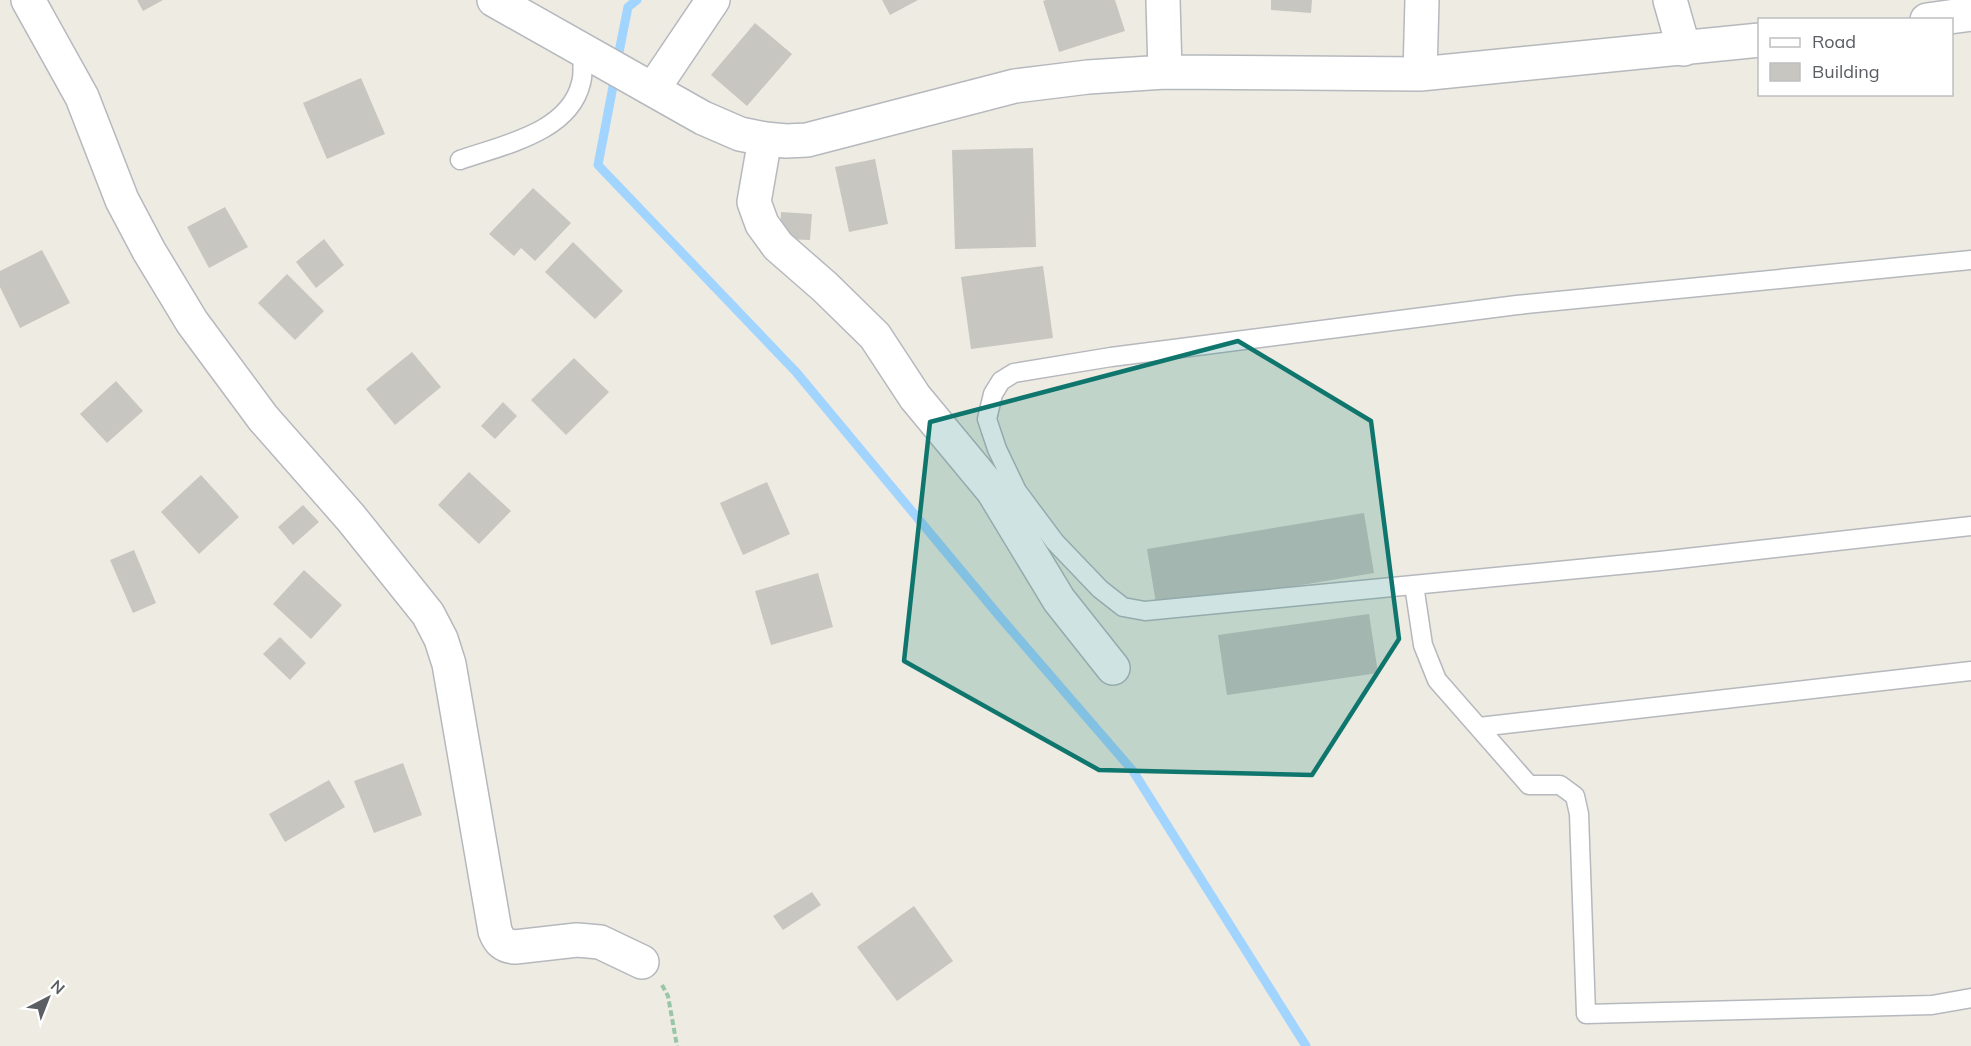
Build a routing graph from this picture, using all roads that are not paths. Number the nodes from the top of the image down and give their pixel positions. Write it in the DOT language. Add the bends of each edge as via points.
graph roads {
  1 [pos="28,0"];
  2 [pos="494,0"];
  3 [pos="713,0"];
  4 [pos="1163,0"];
  5 [pos="1422,0"];
  6 [pos="1670,0"];
  7 [pos="1971,14"];
  8 [pos="1942,18"];
  9 [pos="1758,40"];
  10 [pos="1684,49"];
  11 [pos="590,55"];
  12 [pos="1165,72"];
  13 [pos="1420,74"];
  14 [pos="644,84"];
  15 [pos="765,139"];
  16 [pos="460,160"];
  17 [pos="1971,260"];
  18 [pos="1971,526"];
  19 [pos="1414,585"];
  20 [pos="1113,668"];
  21 [pos="1971,671"];
  22 [pos="1479,727"];
  23 [pos="642,962"];
  24 [pos="1971,998"];
  1 -- 23 [label="street" via="82,97 133,220 192,322 263,418 428,614 441,639 450,664 499,940 515,947 577,940 600,942"];
  2 -- 11 [label="street"];
  3 -- 14 [label="street"];
  4 -- 12 [label="street"];
  5 -- 13 [label="street"];
  6 -- 10 [label="street"];
  7 -- 8 [label="street"];
  9 -- 10 [label="street"];
  10 -- 13 [label="street"];
  11 -- 14 [label="street"];
  11 -- 16 [label="lane" via="573,103 561,118 536,134"];
  12 -- 13 [label="street"];
  12 -- 15 [label="street" via="1015,86 807,140"];
  14 -- 15 [label="street" via="704,118 740,134"];
  15 -- 20 [label="street" via="754,202 762,225 778,246 875,336 915,397 993,491 1059,600"];
  17 -- 19 [label="lane" via="1517,305 1111,357 1014,373 1001,381 993,394 987,420 1017,491 1055,542 1123,608 1145,611"];
  18 -- 19 [label="lane"];
  19 -- 22 [label="lane" via="1423,645 1437,680"];
  21 -- 22 [label="lane"];
  22 -- 24 [label="lane" via="1529,785 1560,785 1575,796 1579,814 1586,1014 1932,1005"];
}
